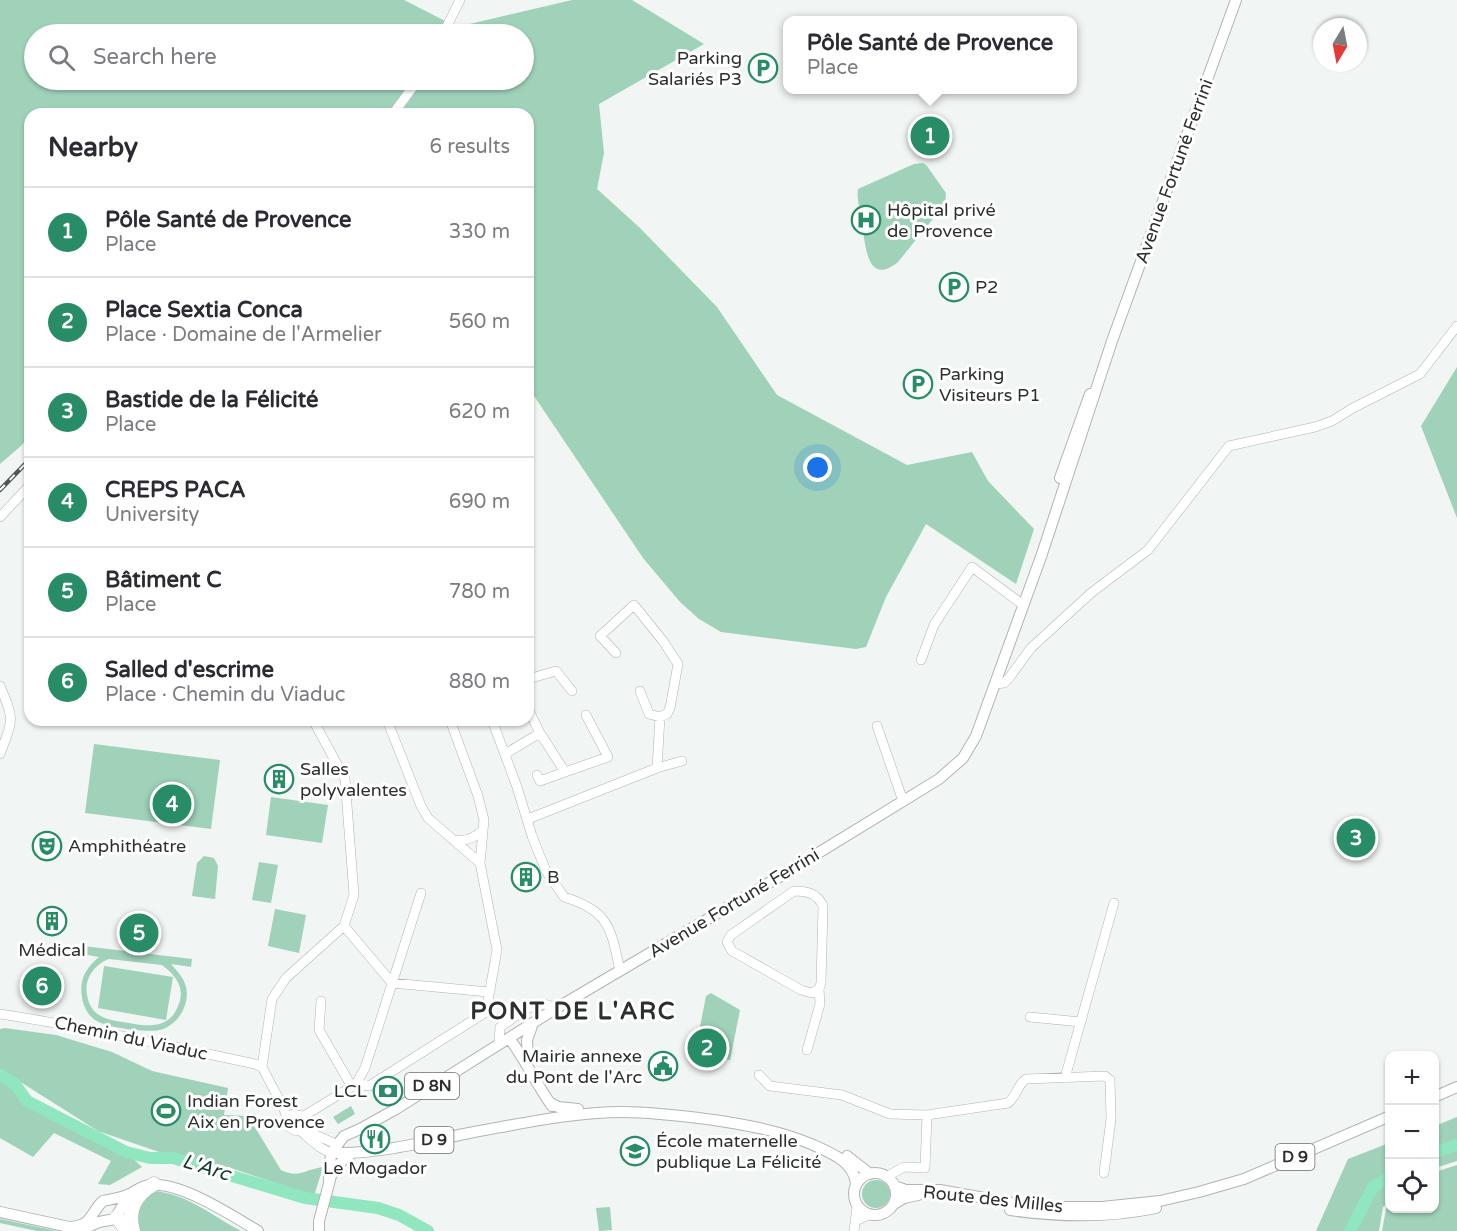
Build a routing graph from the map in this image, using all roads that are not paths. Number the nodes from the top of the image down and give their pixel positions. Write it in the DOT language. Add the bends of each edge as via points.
graph roads {
  1 [pos="460,0"];
  2 [pos="1236,0"];
  3 [pos="448,24"];
  4 [pos="411,90"];
  5 [pos="397,108"];
  6 [pos="1457,326"];
  7 [pos="24,491"];
  8 [pos="0,517"];
  9 [pos="1022,604"];
  10 [pos="616,653"];
  11 [pos="921,660"];
  12 [pos="534,677"];
  13 [pos="995,684"];
  14 [pos="0,686"];
  15 [pos="640,691"];
  16 [pos="572,692"];
  17 [pos="586,715"];
  18 [pos="660,717"];
  19 [pos="534,721"];
  20 [pos="316,726"];
  21 [pos="389,726"];
  22 [pos="452,726"];
  23 [pos="494,726"];
  24 [pos="877,726"];
  25 [pos="540,733"];
  26 [pos="0,754"];
  27 [pos="505,754"];
  28 [pos="682,761"];
  29 [pos="657,768"];
  30 [pos="565,772"];
  31 [pos="537,775"];
  32 [pos="903,801"];
  33 [pos="528,819"];
  34 [pos="483,830"];
  35 [pos="453,840"];
  36 [pos="480,863"];
  37 [pos="784,874"];
  38 [pos="794,891"];
  39 [pos="421,893"];
  40 [pos="1114,903"];
  41 [pos="344,926"];
  42 [pos="620,971"];
  43 [pos="392,983"];
  44 [pos="819,989"];
  45 [pos="489,992"];
  46 [pos="321,1002"];
  47 [pos="555,1009"];
  48 [pos="0,1014"];
  49 [pos="1030,1017"];
  50 [pos="1081,1022"];
  51 [pos="533,1023"];
  52 [pos="504,1041"];
  53 [pos="807,1050"];
  54 [pos="262,1067"];
  55 [pos="530,1071"];
  56 [pos="759,1075"];
  57 [pos="1065,1078"];
  58 [pos="354,1086"];
  59 [pos="1457,1087"];
  60 [pos="1439,1094"];
  61 [pos="546,1098"];
  62 [pos="569,1113"];
  63 [pos="927,1115"];
  64 [pos="291,1117"];
  65 [pos="1385,1118"];
  66 [pos="732,1120"];
  67 [pos="530,1122"];
  68 [pos="302,1125"];
  69 [pos="335,1150"];
  70 [pos="353,1153"];
  71 [pos="925,1168"];
  72 [pos="1104,1173"];
  73 [pos="870,1174"];
  74 [pos="330,1177"];
  75 [pos="890,1179"];
  76 [pos="927,1179"];
  77 [pos="153,1184"];
  78 [pos="856,1184"];
  79 [pos="1199,1192"];
  80 [pos="129,1194"];
  81 [pos="108,1200"];
  82 [pos="894,1203"];
  83 [pos="857,1207"];
  84 [pos="97,1208"];
  85 [pos="0,1212"];
  86 [pos="868,1215"];
  87 [pos="114,1216"];
  88 [pos="0,1217"];
  89 [pos="855,1227"];
  90 [pos="317,1228"];
  91 [pos="127,1231"];
  92 [pos="133,1231"];
  93 [pos="258,1231"];
  1 -- 3 [label="street"];
  2 -- 9 [label="main road, Avenue Fortuné Ferrini / D 8N" via="1113,341 1082,413 1039,538"];
  4 -- 5 [label="street"];
  6 -- 13 [label="street" via="1420,374 1332,421 1229,446 1148,550 1091,592 1031,648 1004,683"];
  7 -- 8 [label="street"];
  9 -- 11 [label="street" via="972,567 934,625"];
  9 -- 13 [label="main road, Avenue Fortuné Ferrini / D 8N"];
  10 -- 18 [label="street" via="600,636 634,605 678,664 670,708"];
  12 -- 16 [label="street" via="556,671"];
  13 -- 32 [label="main road, Avenue Fortuné Ferrini / D 8N" via="976,736 963,758"];
  14 -- 26 [label="street" via="12,720"];
  15 -- 18 [label="street" via="649,714"];
  17 -- 30 [label="street" via="608,757"];
  18 -- 29 [label="street"];
  19 -- 25 [label="street"];
  20 -- 41 [label="street" via="345,779 354,895"];
  21 -- 35 [label="street" via="421,806 428,818"];
  22 -- 34 [label="street" via="478,796"];
  23 -- 27 [label="street"];
  24 -- 32 [label="street"];
  25 -- 27 [label="street"];
  25 -- 30 [label="street"];
  27 -- 33 [label="street"];
  28 -- 29 [label="street"];
  29 -- 33 [label="street"];
  30 -- 31 [label="street" via="540,781"];
  32 -- 37 [label="main road, Avenue Fortuné Ferrini / D 8N"];
  33 -- 42 [label="street" via="546,871 564,897 602,916 612,933"];
  34 -- 35 [label="street" via="462,842"];
  34 -- 36 [label="street"];
  35 -- 36 [label="street"];
  36 -- 45 [label="street" via="496,950"];
  37 -- 38 [label="street"];
  37 -- 42 [label="main road, Avenue Fortuné Ferrini / D 8N"];
  38 -- 44 [label="street" via="806,891 819,898 823,906"];
  38 -- 44 [label="street" via="731,935 728,942 732,951 801,990 812,993"];
  39 -- 43 [label="street"];
  40 -- 50 [label="street"];
  41 -- 43 [label="street"];
  41 -- 54 [label="street" via="286,978 272,999"];
  42 -- 47 [label="main road, Avenue Fortuné Ferrini / D 8N"];
  43 -- 45 [label="street"];
  43 -- 58 [label="street" via="365,1068"];
  44 -- 53 [label="street" via="820,1004"];
  45 -- 58 [label="street" via="484,1015 369,1086"];
  46 -- 58 [label="street" via="319,1030"];
  47 -- 51 [label="main road, Avenue Fortuné Ferrini / D 8N"];
  47 -- 52 [label="street" via="542,1003 530,1008 500,1027"];
  48 -- 54 [label="street, Chemin du Viaduc" via="74,1025"];
  49 -- 50 [label="street"];
  50 -- 57 [label="street"];
  51 -- 52 [label="main road, Avenue Fortuné Ferrini / D 8N"];
  51 -- 55 [label="main road" via="527,1048"];
  52 -- 55 [label="main road" via="522,1054"];
  52 -- 69 [label="main road, Avenue Fortuné Ferrini / D 8N" via="360,1129"];
  54 -- 64 [label="street"];
  55 -- 61 [label="main road"];
  56 -- 63 [label="street" via="770,1086 842,1095 890,1114"];
  57 -- 63 [label="street" via="1026,1079 1008,1102"];
  57 -- 72 [label="street" via="1105,1076 1110,1080 1111,1119"];
  58 -- 68 [label="street" via="307,1114"];
  59 -- 60 [label="main road"];
  61 -- 62 [label="main road" via="555,1110"];
  61 -- 67 [label="main road" via="545,1108"];
  62 -- 66 [label="main road, D 9" via="620,1108"];
  62 -- 67 [label="main road, D 9"];
  63 -- 71 [label="street"];
  64 -- 68 [label="street" via="300,1115"];
  64 -- 68 [label="street" via="289,1127 293,1130"];
  65 -- 79 [label="main road, Route des Milles / D 9" via="1244,1179"];
  66 -- 73 [label="main road, D 9" via="779,1125 805,1135 836,1149"];
  66 -- 78 [label="main road, D 9" via="778,1132 833,1154 850,1168"];
  67 -- 70 [label="main road, D 9"];
  68 -- 69 [label="street"];
  69 -- 70 [label="main road, D 9"];
  69 -- 74 [label="main road"];
  70 -- 74 [label="main road" via="339,1163"];
  71 -- 75 [label="street" via="904,1167"];
  71 -- 76 [label="street"];
  73 -- 75 [label="main road"];
  73 -- 78 [label="main road"];
  74 -- 90 [label="main road"];
  75 -- 79 [label="main road, Route des Milles / D 9" via="906,1190 940,1190 1055,1207 1124,1205"];
  75 -- 82 [label="main road" via="896,1195"];
  77 -- 80 [label="main road"];
  77 -- 92 [label="highway" via="134,1203 130,1219"];
  77 -- 93 [label="main road" via="201,1199"];
  78 -- 83 [label="main road"];
  79 -- 82 [label="main road, Route des Milles / D 9" via="1167,1205 1091,1216 1030,1213 927,1194"];
  80 -- 81 [label="main road"];
  80 -- 87 [label="main road"];
  81 -- 84 [label="main road"];
  81 -- 87 [label="main road" via="117,1204"];
  82 -- 86 [label="main road" via="883,1214"];
  83 -- 86 [label="main road"];
  83 -- 89 [label="street"];
  84 -- 85 [label="main road" via="93,1216 69,1227"];
  84 -- 87 [label="main road" via="99,1216"];
  86 -- 89 [label="street"];
  87 -- 88 [label="main road" via="77,1231"];
  87 -- 91 [label="highway"];
}
